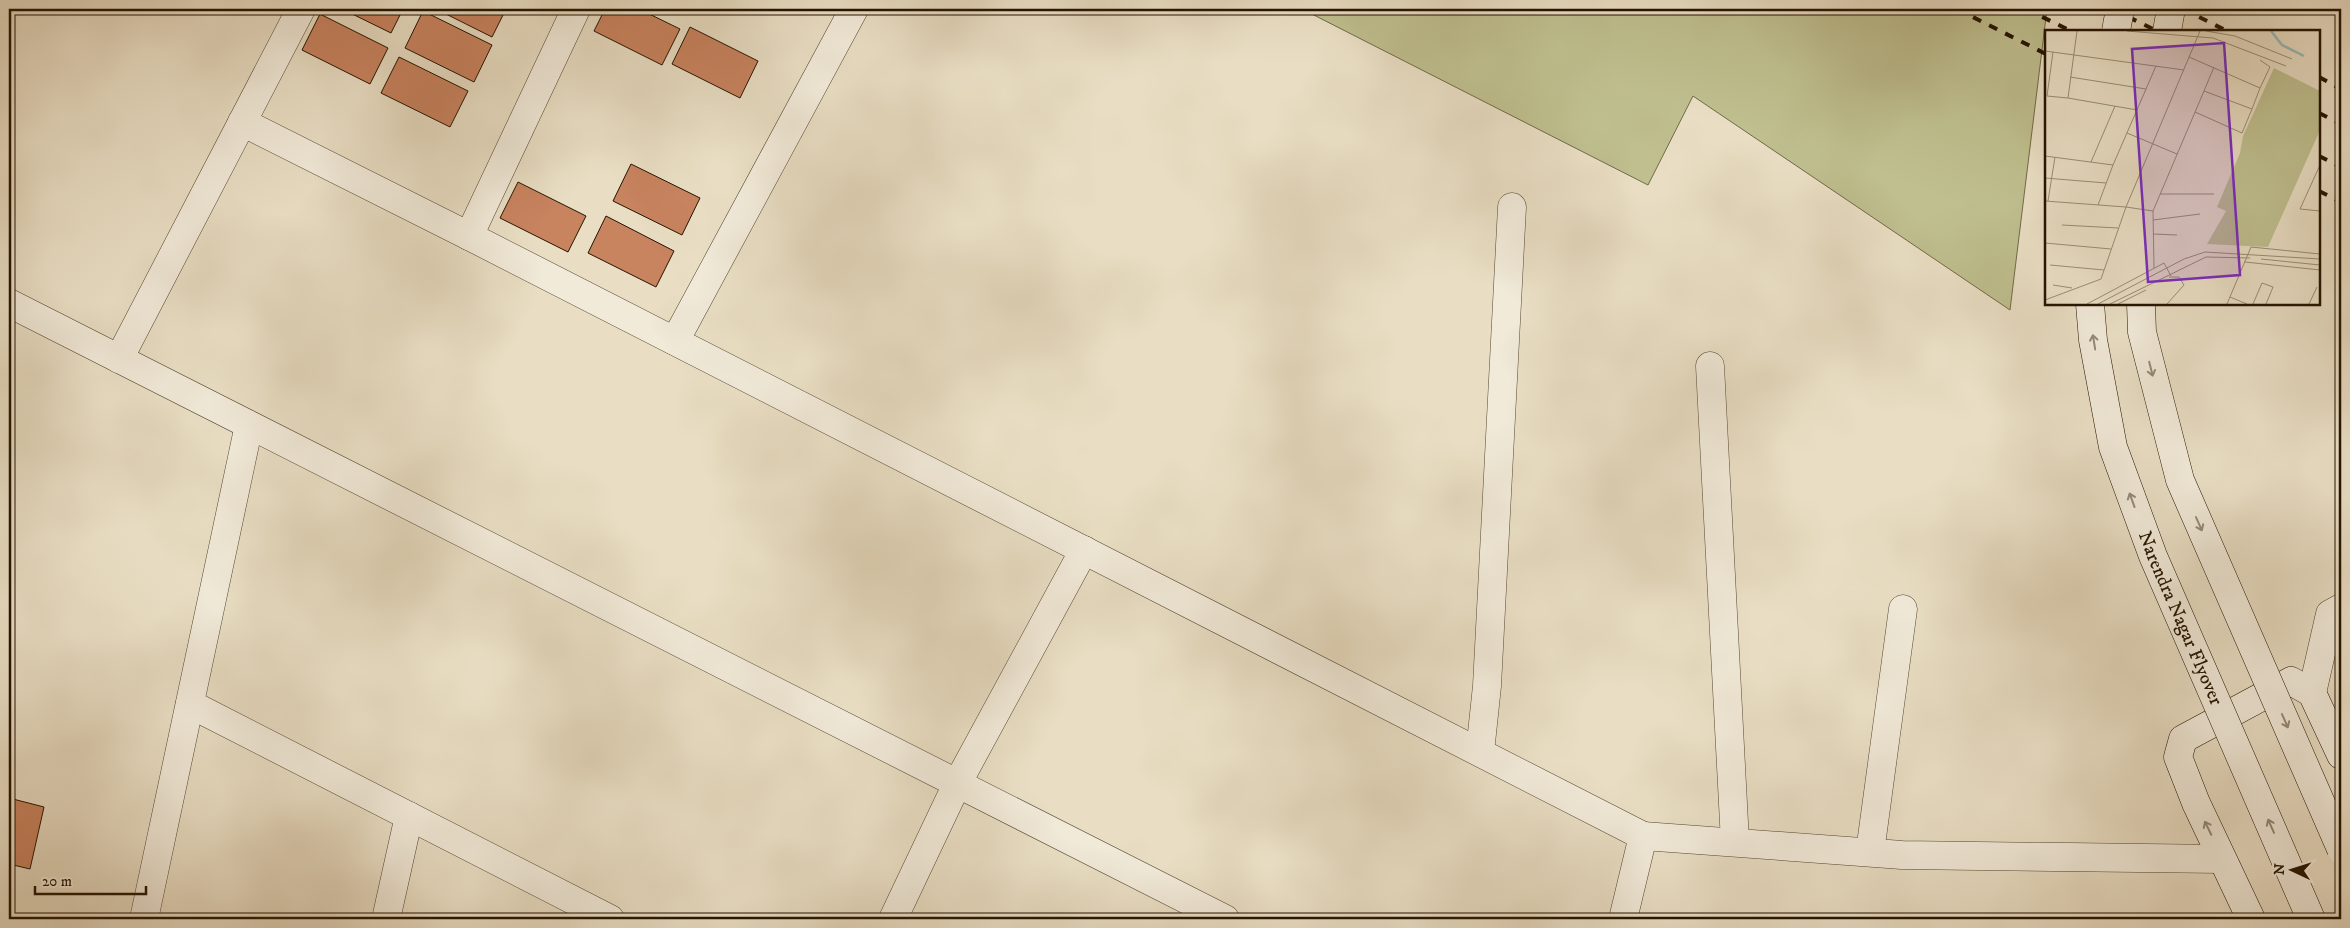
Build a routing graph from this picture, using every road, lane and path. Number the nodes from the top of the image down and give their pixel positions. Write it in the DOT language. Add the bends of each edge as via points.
graph roads {
  1 [pos="300,9"];
  2 [pos="576,9"];
  3 [pos="854,9"];
  4 [pos="2120,9"];
  5 [pos="2171,9"];
  6 [pos="2116,30"];
  7 [pos="2168,30"];
  8 [pos="242,122"];
  9 [pos="1512,207"];
  10 [pos="468,236"];
  11 [pos="9,304"];
  12 [pos="2090,305"];
  13 [pos="2141,305"];
  14 [pos="675,341"];
  15 [pos="119,359"];
  16 [pos="1710,366"];
  17 [pos="248,425"];
  18 [pos="1084,550"];
  19 [pos="2341,608"];
  20 [pos="1903,609"];
  21 [pos="2312,693"];
  22 [pos="190,704"];
  23 [pos="1480,752"];
  24 [pos="2341,755"];
  25 [pos="957,784"];
  26 [pos="409,816"];
  27 [pos="1643,836"];
  28 [pos="1736,842"];
  29 [pos="2341,849"];
  30 [pos="1870,852"];
  31 [pos="2222,859"];
  32 [pos="144,919"];
  33 [pos="386,919"];
  34 [pos="610,919"];
  35 [pos="893,919"];
  36 [pos="1225,919"];
  37 [pos="1623,919"];
  38 [pos="2251,919"];
  39 [pos="2311,919"];
  1 -- 8 [label="street"];
  2 -- 10 [label="street"];
  3 -- 14 [label="street"];
  4 -- 6 [label="street, bridge"];
  5 -- 7 [label="street"];
  8 -- 10 [label="street"];
  8 -- 15 [label="street"];
  9 -- 23 [label="street" via="1487,686"];
  10 -- 14 [label="street"];
  11 -- 15 [label="street"];
  39 -- 12 [label="street, Narendra Nagar Flyover, one-way, bridge" via="2152,556 2113,447"];
  13 -- 29 [label="street, one-way, bridge" via="2142,332 2180,480"];
  14 -- 18 [label="street"];
  15 -- 17 [label="street"];
  16 -- 28 [label="street"];
  17 -- 22 [label="street"];
  17 -- 25 [label="street"];
  18 -- 23 [label="street"];
  18 -- 25 [label="street"];
  19 -- 21 [label="street" via="2330,614"];
  20 -- 30 [label="street"];
  21 -- 24 [label="street"];
  31 -- 21 [label="street, one-way" via="2178,757 2183,739 2291,681"];
  22 -- 26 [label="street"];
  22 -- 32 [label="street"];
  23 -- 27 [label="street"];
  25 -- 35 [label="street"];
  25 -- 36 [label="street"];
  26 -- 33 [label="street"];
  26 -- 34 [label="street"];
  27 -- 28 [label="street"];
  27 -- 37 [label="street"];
  28 -- 30 [label="street"];
  30 -- 31 [label="street"];
  31 -- 38 [label="street"];
}
